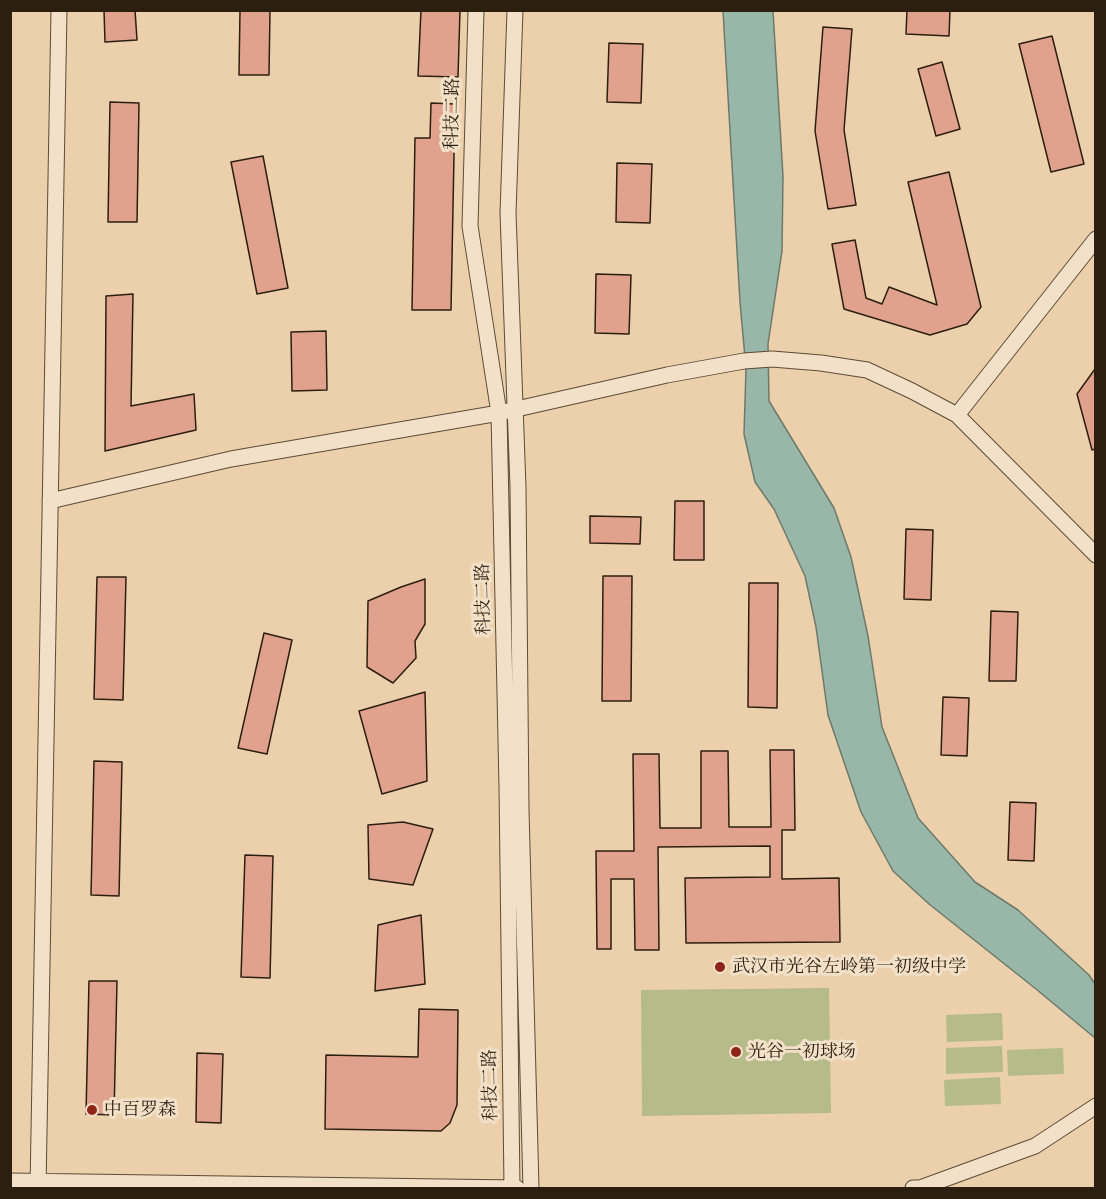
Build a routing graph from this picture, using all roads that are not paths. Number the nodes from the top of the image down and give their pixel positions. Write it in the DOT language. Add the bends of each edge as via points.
graph roads {
  1 [pos="59,10"];
  2 [pos="476,10"];
  3 [pos="515,10"];
  4 [pos="1095,239"];
  5 [pos="515,408"];
  6 [pos="499,413"];
  7 [pos="957,415"];
  8 [pos="51,501"];
  9 [pos="1095,555"];
  10 [pos="1095,1107"];
  11 [pos="10,1180"];
  12 [pos="38,1185"];
  13 [pos="512,1188"];
  14 [pos="516,1188"];
  15 [pos="531,1188"];
  16 [pos="913,1188"];
  1 -- 8 [label="street"];
  2 -- 6 [label="street, 科技二路" via="470,226"];
  3 -- 5 [label="street, 科技二路" via="508,213"];
  4 -- 7 [label="street"];
  5 -- 6 [label="street"];
  5 -- 7 [label="street" via="667,375 772,358 867,370"];
  5 -- 15 [label="street, 科技二路"];
  6 -- 8 [label="street" via="231,459"];
  6 -- 13 [label="street, 科技二路"];
  7 -- 9 [label="street"];
  8 -- 12 [label="street"];
  10 -- 16 [label="street" via="1035,1146"];
  11 -- 12 [label="street"];
  12 -- 13 [label="street"];
  13 -- 14 [label="street"];
}
